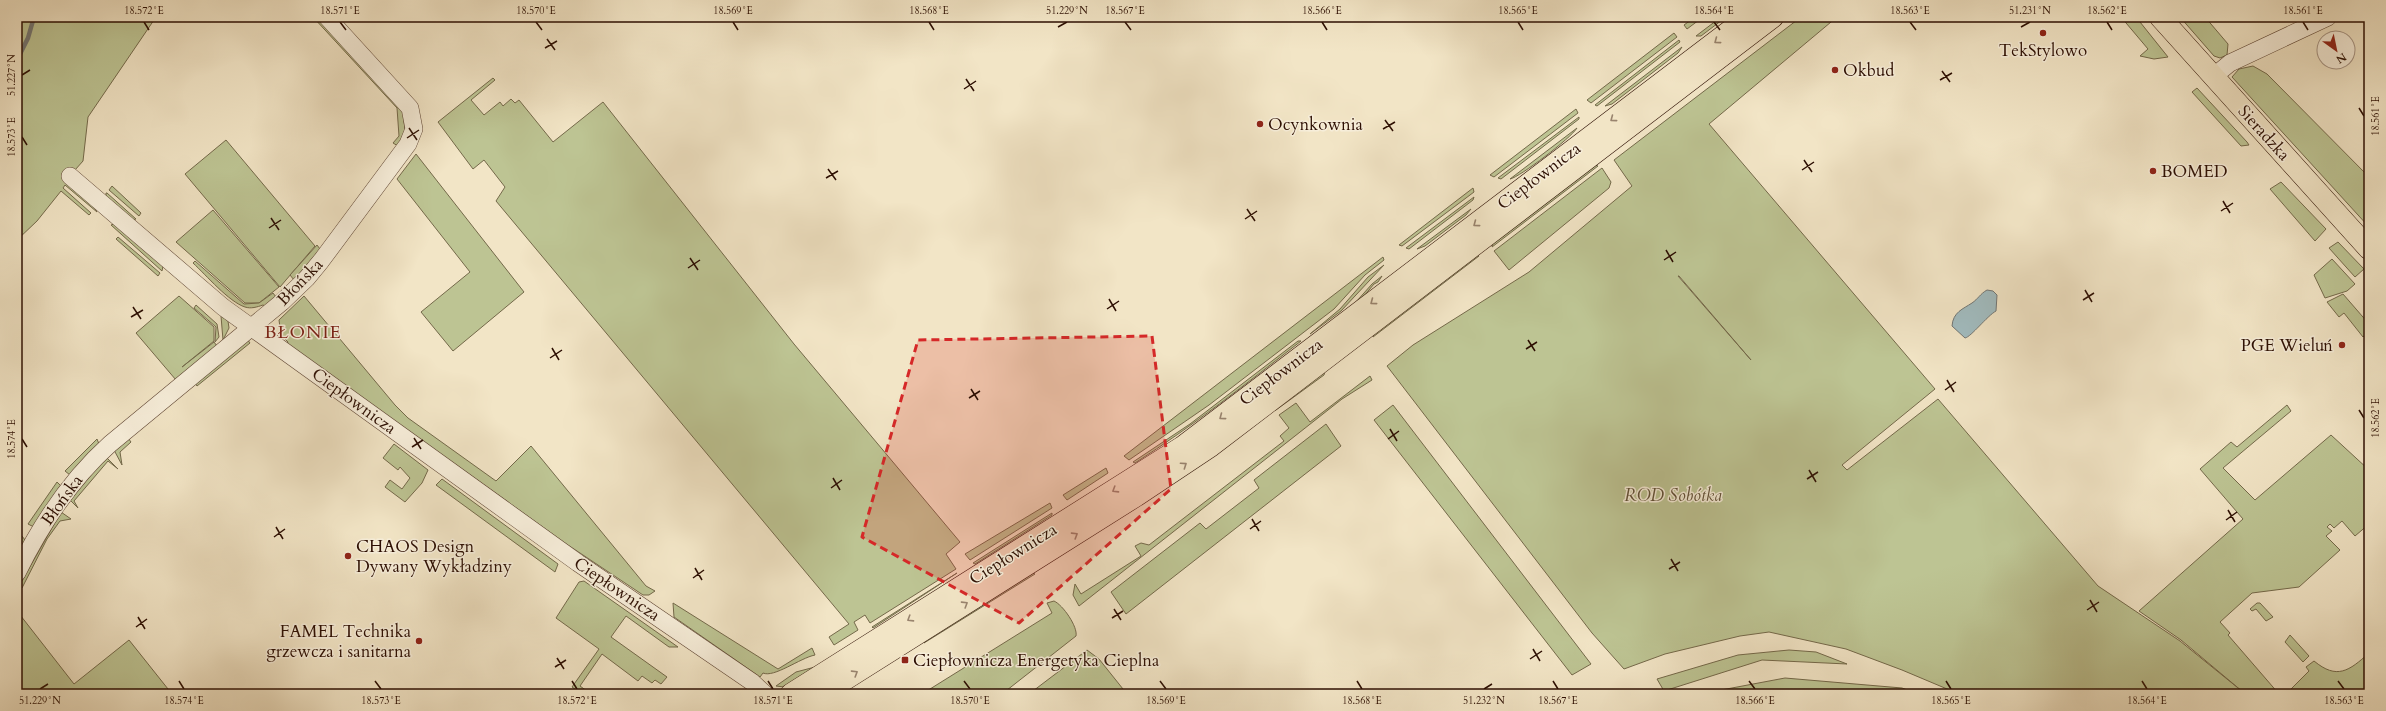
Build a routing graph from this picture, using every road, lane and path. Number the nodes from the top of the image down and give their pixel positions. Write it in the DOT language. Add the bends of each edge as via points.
graph roads {
  1 [pos="327,17"];
  2 [pos="1748,17"];
  3 [pos="1774,17"];
  4 [pos="2160,17"];
  5 [pos="2328,17"];
  6 [pos="2213,77"];
  7 [pos="70,176"];
  8 [pos="2369,249"];
  9 [pos="252,327"];
  10 [pos="17,572"];
  11 [pos="765,694"];
  12 [pos="791,694"];
  13 [pos="822,694"];
  1 -- 9 [label="street, Błońska" via="405,100 414,117 414,129 403,152 312,272 295,291"];
  2 -- 12 [label="main road, Ciepłownicza, one-way" via="1182,447"];
  13 -- 3 [label="main road, Ciepłownicza, one-way" via="1201,454"];
  4 -- 6 [label="main road, Sieradzka"];
  5 -- 6 [label="street" via="2230,63"];
  6 -- 8 [label="main road, Sieradzka"];
  7 -- 9 [label="street, Ciepłownicza" via="204,293"];
  9 -- 10 [label="street, Błońska" via="100,453 48,518"];
  9 -- 11 [label="street, Ciepłownicza" via="578,563 747,678"];
}
